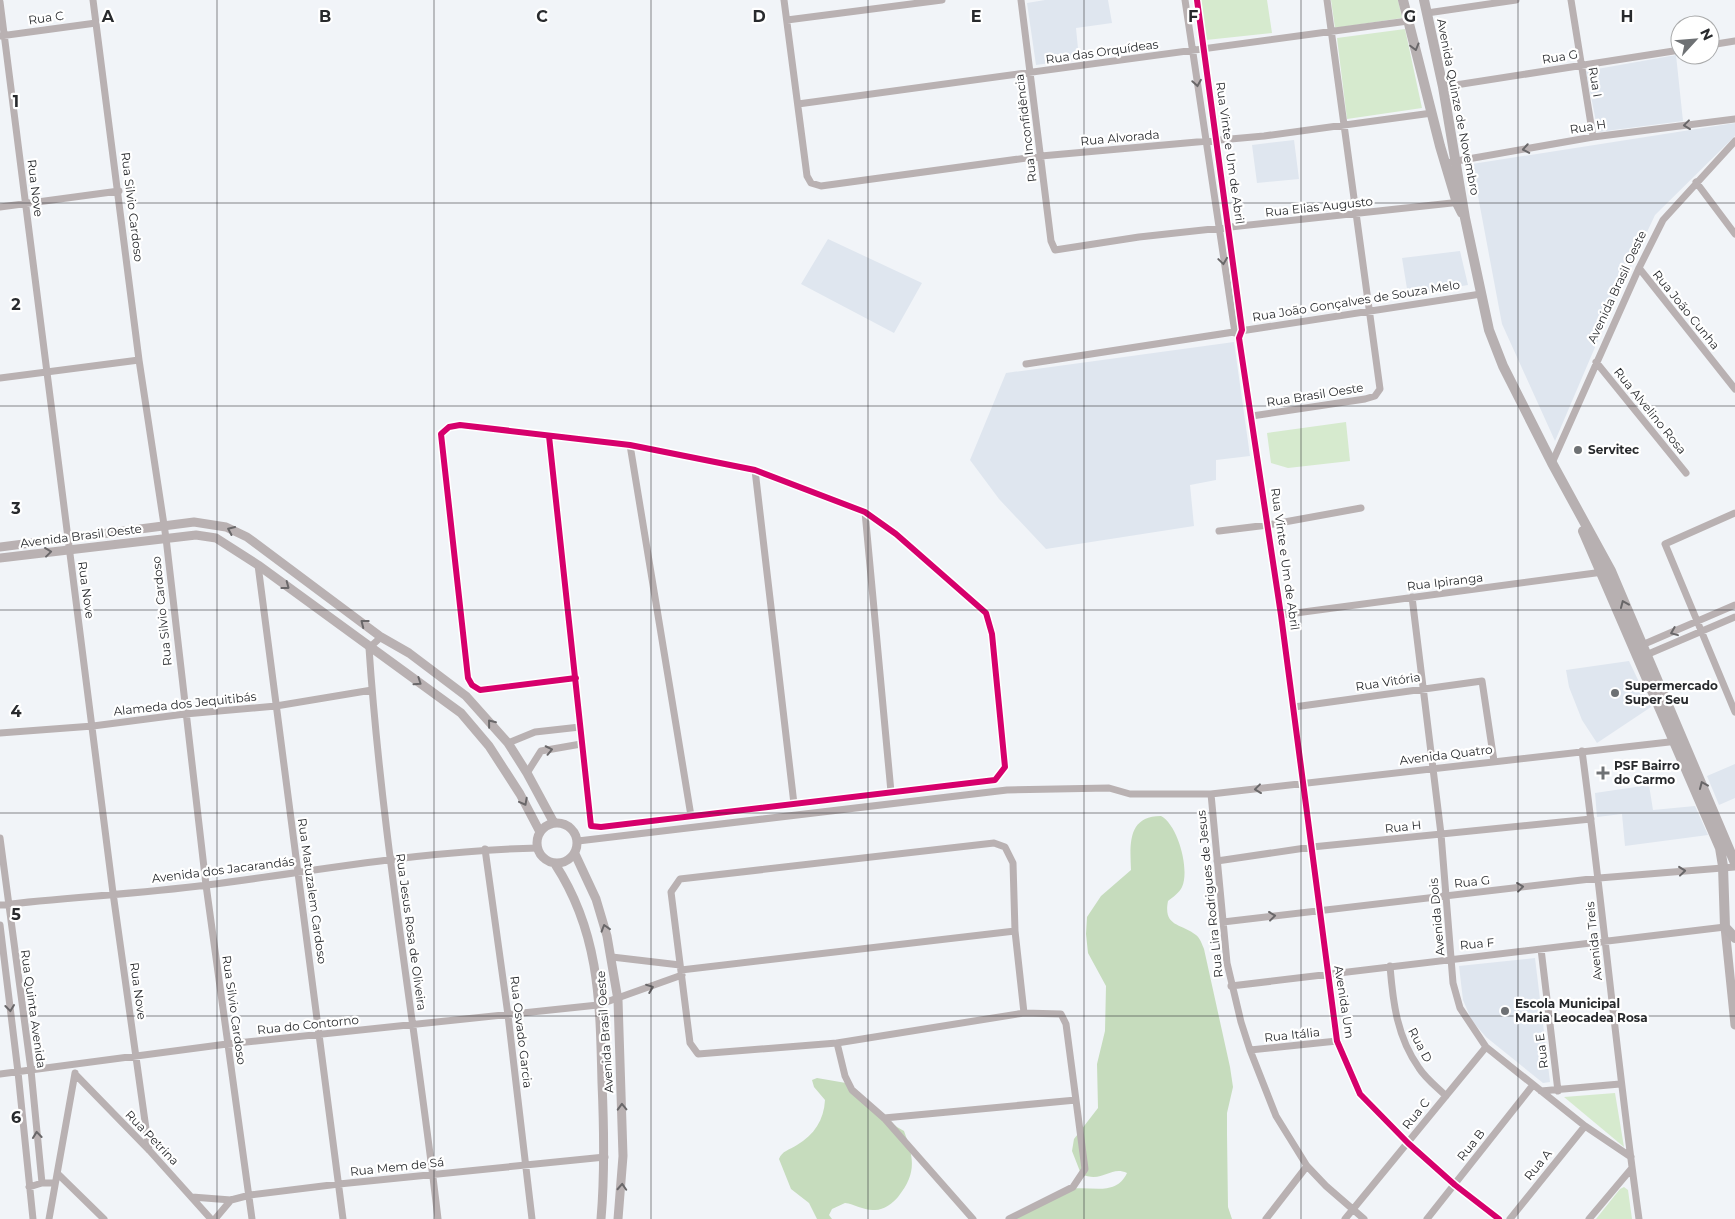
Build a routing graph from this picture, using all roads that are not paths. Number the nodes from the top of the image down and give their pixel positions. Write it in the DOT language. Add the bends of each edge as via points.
graph roads {
  1 [pos="93,0"];
  2 [pos="784,0"];
  3 [pos="942,0"];
  4 [pos="1020,0"];
  5 [pos="1185,0"];
  6 [pos="1197,0"];
  7 [pos="1327,0"];
  8 [pos="1403,0"];
  9 [pos="1424,0"];
  10 [pos="1516,0"];
  11 [pos="1570,0"];
  12 [pos="0,2"];
  13 [pos="1427,13"];
  14 [pos="787,20"];
  15 [pos="1408,21"];
  16 [pos="96,23"];
  17 [pos="1332,32"];
  18 [pos="2,36"];
  19 [pos="1735,41"];
  20 [pos="1720,43"];
  21 [pos="1204,50"];
  22 [pos="1192,51"];
  23 [pos="1670,52"];
  24 [pos="1580,65"];
  25 [pos="1031,73"];
  26 [pos="1443,87"];
  27 [pos="798,104"];
  28 [pos="1432,113"];
  29 [pos="1735,119"];
  30 [pos="1344,126"];
  31 [pos="1593,137"];
  32 [pos="1217,140"];
  33 [pos="1735,141"];
  34 [pos="1206,142"];
  35 [pos="1041,156"];
  36 [pos="1457,161"];
  37 [pos="1446,163"];
  38 [pos="1696,182"];
  39 [pos="119,192"];
  40 [pos="1460,203"];
  41 [pos="26,204"];
  42 [pos="0,207"];
  43 [pos="1357,215"];
  44 [pos="1229,228"];
  45 [pos="1219,229"];
  46 [pos="1735,234"];
  47 [pos="1057,250"];
  48 [pos="1639,268"];
  49 [pos="1481,294"];
  50 [pos="1371,311"];
  51 [pos="1242,330"];
  52 [pos="1233,331"];
  53 [pos="1239,338"];
  54 [pos="139,360"];
  55 [pos="1596,362"];
  56 [pos="1026,364"];
  57 [pos="48,371"];
  58 [pos="0,378"];
  59 [pos="1735,389"];
  60 [pos="1252,416"];
  61 [pos="549,436"];
  62 [pos="630,446"];
  63 [pos="1552,463"];
  64 [pos="755,470"];
  65 [pos="1686,473"];
  66 [pos="1361,508"];
  67 [pos="864,512"];
  68 [pos="1735,513"];
  69 [pos="163,525"];
  70 [pos="1268,525"];
  71 [pos="1219,531"];
  72 [pos="68,538"];
  73 [pos="166,538"];
  74 [pos="0,547"];
  75 [pos="70,550"];
  76 [pos="0,558"];
  77 [pos="258,565"];
  78 [pos="1605,572"];
  79 [pos="1412,597"];
  80 [pos="1735,605"];
  81 [pos="1281,615"];
  82 [pos="1735,617"];
  83 [pos="1697,622"];
  84 [pos="1701,632"];
  85 [pos="381,637"];
  86 [pos="369,648"];
  87 [pos="1644,650"];
  88 [pos="576,678"];
  89 [pos="1422,688"];
  90 [pos="372,690"];
  91 [pos="276,706"];
  92 [pos="1294,707"];
  93 [pos="1735,712"];
  94 [pos="184,714"];
  95 [pos="93,726"];
  96 [pos="580,726"];
  97 [pos="0,733"];
  98 [pos="505,740"];
  99 [pos="1679,740"];
  100 [pos="581,744"];
  101 [pos="490,746"];
  102 [pos="1582,751"];
  103 [pos="1494,761"];
  104 [pos="1434,767"];
  105 [pos="527,773"];
  106 [pos="1305,784"];
  107 [pos="891,792"];
  108 [pos="1211,794"];
  109 [pos="794,804"];
  110 [pos="691,816"];
  111 [pos="1592,819"];
  112 [pos="554,823"];
  113 [pos="540,832"];
  114 [pos="1441,834"];
  115 [pos="0,838"];
  116 [pos="578,841"];
  117 [pos="1312,847"];
  118 [pos="538,848"];
  119 [pos="485,849"];
  120 [pos="575,854"];
  121 [pos="390,861"];
  122 [pos="1217,861"];
  123 [pos="1735,863"];
  124 [pos="555,864"];
  125 [pos="1723,866"];
  126 [pos="1735,866"];
  127 [pos="299,871"];
  128 [pos="1599,878"];
  129 [pos="206,885"];
  130 [pos="113,894"];
  131 [pos="1446,896"];
  132 [pos="4,905"];
  133 [pos="1320,910"];
  134 [pos="1223,922"];
  135 [pos="0,925"];
  136 [pos="1725,927"];
  137 [pos="1015,931"];
  138 [pos="1735,938"];
  139 [pos="1605,942"];
  140 [pos="1541,950"];
  141 [pos="612,957"];
  142 [pos="1452,958"];
  143 [pos="1390,966"];
  144 [pos="681,970"];
  145 [pos="1328,974"];
  146 [pos="1231,986"];
  147 [pos="618,1000"];
  148 [pos="598,1005"];
  149 [pos="1024,1013"];
  150 [pos="508,1015"];
  151 [pos="412,1024"];
  152 [pos="1735,1025"];
  153 [pos="320,1036"];
  154 [pos="1337,1041"];
  155 [pos="837,1043"];
  156 [pos="228,1044"];
  157 [pos="1486,1047"];
  158 [pos="1250,1050"];
  159 [pos="136,1058"];
  160 [pos="77,1065"];
  161 [pos="31,1070"];
  162 [pos="18,1072"];
  163 [pos="0,1074"];
  164 [pos="75,1074"];
  165 [pos="1620,1084"];
  166 [pos="1533,1085"];
  167 [pos="1541,1091"];
  168 [pos="1558,1091"];
  169 [pos="1446,1096"];
  170 [pos="1076,1100"];
  171 [pos="884,1118"];
  172 [pos="1584,1126"];
  173 [pos="1408,1143"];
  174 [pos="149,1150"];
  175 [pos="605,1157"];
  176 [pos="1631,1157"];
  177 [pos="527,1166"];
  178 [pos="1307,1166"];
  179 [pos="1632,1168"];
  180 [pos="58,1174"];
  181 [pos="433,1174"];
  182 [pos="42,1183"];
  183 [pos="55,1183"];
  184 [pos="339,1184"];
  185 [pos="1455,1185"];
  186 [pos="30,1187"];
  187 [pos="250,1194"];
  188 [pos="192,1197"];
  189 [pos="231,1200"];
  190 [pos="1352,1210"];
  191 [pos="33,1219"];
  192 [pos="49,1219"];
  193 [pos="104,1219"];
  194 [pos="211,1219"];
  195 [pos="215,1219"];
  196 [pos="252,1219"];
  197 [pos="343,1219"];
  198 [pos="438,1219"];
  199 [pos="532,1219"];
  200 [pos="601,1219"];
  201 [pos="618,1219"];
  202 [pos="973,1219"];
  203 [pos="1010,1219"];
  204 [pos="1266,1219"];
  205 [pos="1344,1219"];
  206 [pos="1364,1219"];
  207 [pos="1427,1219"];
  208 [pos="1499,1219"];
  209 [pos="1510,1219"];
  210 [pos="1589,1219"];
  211 [pos="1639,1219"];
  1 -- 16 [label="street, Rua Silvio Cardoso"];
  2 -- 14 [label="street"];
  3 -- 14 [label="street"];
  4 -- 25 [label="street, Rua Inconfidência"];
  5 -- 22 [label="street, Rua Vinte e Um de Abril"];
  6 -- 21 [label="street, Rua Vinte e Um de Abril"];
  7 -- 17 [label="street"];
  8 -- 15 [label="main road, Avenida Quinze de Novembro"];
  9 -- 13 [label="main road, Avenida Quinze de Novembro"];
  10 -- 13 [label="street"];
  11 -- 24 [label="street, Rua I"];
  12 -- 18 [label="street, Rua Nove"];
  13 -- 26 [label="main road, Avenida Quinze de Novembro"];
  14 -- 27 [label="street"];
  15 -- 17 [label="street, Rua das Orquídeas"];
  15 -- 28 [label="main road, Avenida Quinze de Novembro, one-way"];
  16 -- 18 [label="street, Rua C"];
  16 -- 39 [label="street, Rua Silvio Cardoso"];
  17 -- 21 [label="street, Rua das Orquídeas"];
  17 -- 30 [label="street"];
  18 -- 41 [label="street, Rua Nove"];
  19 -- 20 [label="street"];
  21 -- 22 [label="street, Rua das Orquídeas"];
  21 -- 32 [label="street, Rua Vinte e Um de Abril"];
  22 -- 25 [label="street, Rua das Orquídeas"];
  22 -- 34 [label="street, Rua Vinte e Um de Abril, one-way"];
  23 -- 24 [label="street, Rua G"];
  24 -- 26 [label="street, Rua G"];
  24 -- 31 [label="street, Rua I"];
  25 -- 27 [label="street, Rua das Orquídeas"];
  25 -- 35 [label="street, Rua Inconfidência"];
  26 -- 36 [label="main road, Avenida Quinze de Novembro"];
  27 -- 35 [label="street, Rua Alvorada" via="806,169 811,183 824,186"];
  28 -- 30 [label="street, Rua Alvorada"];
  28 -- 37 [label="main road, Avenida Quinze de Novembro"];
  29 -- 31 [label="street, Rua H, one-way"];
  30 -- 32 [label="street, Rua Alvorada"];
  30 -- 43 [label="street"];
  31 -- 36 [label="street, Rua H, one-way"];
  32 -- 34 [label="street, Rua Alvorada"];
  32 -- 44 [label="street, Rua Vinte e Um de Abril"];
  33 -- 38 [label="street, Avenida Brasil Oeste"];
  34 -- 35 [label="street, Rua Alvorada"];
  34 -- 45 [label="street, Rua Vinte e Um de Abril"];
  35 -- 47 [label="street, Rua Inconfidência" via="1051,241"];
  36 -- 37 [label="street, Rua H"];
  36 -- 40 [label="main road, Avenida Quinze de Novembro"];
  37 -- 40 [label="main road, Avenida Quinze de Novembro"];
  38 -- 46 [label="street"];
  38 -- 48 [label="street, Avenida Brasil Oeste" via="1663,220"];
  39 -- 41 [label="street"];
  39 -- 54 [label="street, Rua Silvio Cardoso"];
  40 -- 43 [label="street, Rua Elias Augusto"];
  40 -- 49 [label="main road, Avenida Quinze de Novembro"];
  41 -- 42 [label="street"];
  41 -- 57 [label="street, Rua Nove"];
  43 -- 44 [label="street, Rua Elias Augusto"];
  43 -- 50 [label="street"];
  44 -- 45 [label="street, Rua Elias Augusto"];
  44 -- 51 [label="street, Rua Vinte e Um de Abril"];
  45 -- 47 [label="street, Rua Elias Augusto"];
  45 -- 52 [label="street, Rua Vinte e Um de Abril, one-way"];
  48 -- 55 [label="street, Avenida Brasil Oeste"];
  48 -- 59 [label="street, Rua João Cunha"];
  49 -- 50 [label="street, Rua João Gonçalves de Souza Melo"];
  49 -- 63 [label="main road, Avenida Quinze de Novembro" via="1489,330 1503,366"];
  50 -- 51 [label="street, Rua João Gonçalves de Souza Melo"];
  50 -- 60 [label="street, Rua Brasil Oeste" via="1379,392 1365,399"];
  51 -- 52 [label="street, Rua João Gonçalves de Souza Melo"];
  51 -- 53 [label="street, Rua Vinte e Um de Abril"];
  52 -- 53 [label="street"];
  52 -- 56 [label="street, Rua João Gonçalves de Souza Melo"];
  53 -- 60 [label="street, Rua Vinte e Um de Abril"];
  54 -- 57 [label="street"];
  54 -- 69 [label="street, Rua Silvio Cardoso"];
  55 -- 63 [label="street, Avenida Brasil Oeste"];
  55 -- 65 [label="street, Rua Alvelino Rosa"];
  57 -- 58 [label="street"];
  57 -- 72 [label="street, Rua Nove"];
  60 -- 70 [label="street, Rua Vinte e Um de Abril"];
  61 -- 62 [label="street"];
  61 -- 88 [label="street"];
  61 -- 88 [label="street" via="460,425 441,434 468,678 480,690"];
  62 -- 64 [label="street"];
  62 -- 110 [label="street"];
  63 -- 78 [label="main road, Avenida Quinze de Novembro"];
  64 -- 67 [label="street"];
  64 -- 109 [label="street"];
  66 -- 70 [label="street"];
  67 -- 107 [label="street"];
  67 -- 107 [label="street" via="896,534 986,613 992,634 1005,767 995,780"];
  68 -- 83 [label="street" via="1665,544"];
  69 -- 72 [label="street, Avenida Brasil Oeste"];
  69 -- 73 [label="street, Rua Silvio Cardoso"];
  85 -- 69 [label="street, Avenida Brasil Oeste, one-way" via="247,537 213,523"];
  70 -- 71 [label="street"];
  70 -- 81 [label="street, Rua Vinte e Um de Abril"];
  72 -- 74 [label="street, Avenida Brasil Oeste"];
  72 -- 75 [label="street, Rua Nove"];
  73 -- 75 [label="street, Avenida Brasil Oeste"];
  73 -- 77 [label="street, Avenida Brasil Oeste" via="209,535"];
  73 -- 94 [label="street, Rua Silvio Cardoso"];
  76 -- 75 [label="street, Avenida Brasil Oeste, one-way"];
  75 -- 95 [label="street, Rua Nove"];
  77 -- 86 [label="street, Avenida Brasil Oeste, one-way"];
  77 -- 91 [label="street, Rua Matuzalem Cardoso"];
  78 -- 79 [label="street, Rua Ipiranga"];
  87 -- 78 [label="main road, Avenida Quinze de Novembro, one-way"];
  78 -- 99 [label="main road, Avenida Quinze de Novembro"];
  79 -- 81 [label="street, Rua Ipiranga"];
  79 -- 89 [label="street, Avenida Dois"];
  80 -- 83 [label="street"];
  81 -- 92 [label="street, Rua Vinte e Um de Abril"];
  82 -- 84 [label="street"];
  83 -- 84 [label="street"];
  83 -- 87 [label="street, one-way"];
  84 -- 87 [label="street"];
  84 -- 93 [label="street"];
  85 -- 86 [label="street"];
  98 -- 85 [label="street, Avenida Brasil Oeste, one-way" via="466,696 409,653"];
  86 -- 90 [label="street, Rua Jesus Rosa de Oliveira"];
  86 -- 101 [label="street, Avenida Brasil Oeste, one-way" via="450,705"];
  87 -- 99 [label="main road, Avenida Quinze de Novembro"];
  88 -- 96 [label="street"];
  89 -- 92 [label="street, Rua Vitória"];
  89 -- 103 [label="street, Rua Vitória" via="1484,683"];
  89 -- 104 [label="street, Avenida Dois"];
  90 -- 91 [label="street, Alameda dos Jequitibás"];
  90 -- 121 [label="street, Rua Jesus Rosa de Oliveira"];
  91 -- 94 [label="street, Alameda dos Jequitibás"];
  91 -- 127 [label="street, Rua Matuzalem Cardoso"];
  92 -- 106 [label="street, Rua Vinte e Um de Abril"];
  94 -- 95 [label="street, Alameda dos Jequitibás"];
  94 -- 129 [label="street, Rua Silvio Cardoso"];
  95 -- 97 [label="street, Alameda dos Jequitibás"];
  95 -- 130 [label="street, Rua Nove"];
  96 -- 98 [label="street"];
  96 -- 100 [label="street"];
  98 -- 101 [label="street"];
  98 -- 105 [label="street, Avenida Brasil Oeste"];
  99 -- 102 [label="street, Avenida Quatro"];
  123 -- 99 [label="main road, Avenida Quinze de Novembro, one-way"];
  99 -- 125 [label="main road, Avenida Quinze de Novembro" via="1720,848"];
  105 -- 100 [label="street, one-way" via="541,751"];
  100 -- 110 [label="street" via="591,826"];
  101 -- 113 [label="street, Avenida Brasil Oeste, one-way"];
  102 -- 103 [label="street, Avenida Quatro"];
  102 -- 111 [label="street, Avenida Treis"];
  103 -- 104 [label="street, Avenida Quatro"];
  104 -- 106 [label="street, Avenida Quatro"];
  104 -- 114 [label="street, Avenida Dois"];
  105 -- 112 [label="street, Avenida Brasil Oeste"];
  106 -- 108 [label="street, Avenida Quatro, one-way"];
  106 -- 117 [label="street, Avenida Um"];
  107 -- 109 [label="street"];
  108 -- 116 [label="street, Avenida Quatro" via="1130,794 1109,788 1007,790"];
  108 -- 122 [label="street, Rua Lira Rodrigues de Jesus"];
  109 -- 110 [label="street"];
  111 -- 114 [label="street, Rua H"];
  111 -- 128 [label="street, Avenida Treis"];
  112 -- 113 [label="street"];
  112 -- 116 [label="street" via="567,825"];
  113 -- 118 [label="street"];
  114 -- 117 [label="street, Rua H"];
  114 -- 131 [label="street, Avenida Dois"];
  115 -- 132 [label="street, Rua Quinta Avenida"];
  116 -- 120 [label="street"];
  117 -- 122 [label="street, Rua H"];
  117 -- 133 [label="street, Avenida Um"];
  118 -- 119 [label="street, Avenida dos Jacarandás"];
  118 -- 124 [label="street" via="544,859"];
  119 -- 121 [label="street, Avenida dos Jacarandás"];
  119 -- 150 [label="street, Rua Osvado Garcia"];
  120 -- 124 [label="street" via="566,862"];
  141 -- 120 [label="street, Avenida Brasil Oeste, one-way" via="596,899"];
  121 -- 127 [label="street, Avenida dos Jacarandás"];
  121 -- 151 [label="street, Rua Jesus Rosa de Oliveira"];
  122 -- 134 [label="street, Rua Lira Rodrigues de Jesus"];
  124 -- 148 [label="street, Avenida Brasil Oeste" via="570,886 586,929 595,964"];
  125 -- 126 [label="street, Rua G"];
  128 -- 125 [label="street, Rua G, one-way"];
  125 -- 136 [label="main road, Avenida Quinze de Novembro"];
  127 -- 129 [label="street, Avenida dos Jacarandás"];
  127 -- 153 [label="street, Rua Matuzalem Cardoso"];
  131 -- 128 [label="street, Rua G, one-way"];
  128 -- 139 [label="street, Avenida Treis"];
  129 -- 130 [label="street, Avenida dos Jacarandás"];
  129 -- 156 [label="street, Rua Silvio Cardoso"];
  130 -- 132 [label="street, Avenida dos Jacarandás"];
  130 -- 159 [label="street, Rua Nove"];
  131 -- 133 [label="street, Rua G"];
  131 -- 142 [label="street, Avenida Dois"];
  132 -- 161 [label="street, Rua Quinta Avenida"];
  134 -- 133 [label="street, Rua G, one-way"];
  133 -- 145 [label="street, Avenida Um"];
  134 -- 146 [label="street, Rua Lira Rodrigues de Jesus"];
  135 -- 162 [label="street, Rua Quinta Avenida, one-way"];
  136 -- 138 [label="main road"];
  136 -- 139 [label="street, Rua F"];
  136 -- 152 [label="street, Avenida Quinze de Novembro"];
  137 -- 144 [label="street"];
  137 -- 144 [label="street" via="1013,863 1005,847 994,843 680,879 671,892"];
  137 -- 149 [label="street"];
  139 -- 140 [label="street, Rua F"];
  139 -- 165 [label="street, Avenida Treis"];
  140 -- 142 [label="street, Rua F"];
  140 -- 168 [label="street, Rua E"];
  141 -- 144 [label="street"];
  141 -- 147 [label="street, Avenida Brasil Oeste"];
  142 -- 143 [label="street, Rua F"];
  142 -- 157 [label="street, Avenida Dois" via="1457,1000"];
  143 -- 145 [label="street, Rua F"];
  143 -- 169 [label="street, Rua D" via="1400,1034 1420,1070"];
  147 -- 144 [label="street, Rua do Contorno, one-way"];
  144 -- 155 [label="street" via="690,1042 698,1054"];
  145 -- 146 [label="street, Rua F"];
  145 -- 154 [label="street, Avenida Um"];
  146 -- 158 [label="street, Rua Lira Rodrigues de Jesus"];
  147 -- 148 [label="street, Rua do Contorno"];
  201 -- 147 [label="street, Avenida Brasil Oeste, one-way" via="623,1156"];
  148 -- 150 [label="street, Rua do Contorno"];
  148 -- 175 [label="street, Avenida Brasil Oeste"];
  149 -- 155 [label="street"];
  149 -- 170 [label="street" via="1061,1014 1066,1024"];
  150 -- 151 [label="street, Rua do Contorno"];
  150 -- 177 [label="street, Rua Osvado Garcia"];
  151 -- 153 [label="street, Rua do Contorno"];
  151 -- 181 [label="street, Rua Jesus Rosa de Oliveira"];
  153 -- 156 [label="street, Rua do Contorno"];
  153 -- 184 [label="street, Rua Matuzalem Cardoso"];
  154 -- 158 [label="street, Rua Itália"];
  154 -- 173 [label="street, Avenida Um" via="1360,1094"];
  155 -- 171 [label="street" via="852,1090"];
  156 -- 159 [label="street, Rua do Contorno"];
  156 -- 187 [label="street, Rua Silvio Cardoso"];
  157 -- 166 [label="street, Avenida Dois"];
  157 -- 169 [label="street, Rua C"];
  158 -- 178 [label="street, Rua Lira Rodrigues de Jesus" via="1276,1116"];
  159 -- 160 [label="street, Rua do Contorno"];
  159 -- 174 [label="street, Rua Nove"];
  160 -- 161 [label="street, Rua do Contorno"];
  160 -- 164 [label="street"];
  161 -- 162 [label="street, Rua do Contorno"];
  182 -- 161 [label="street, Rua Quinta Avenida, one-way"];
  162 -- 163 [label="street, Rua do Contorno"];
  162 -- 186 [label="street, Rua Quinta Avenida"];
  164 -- 174 [label="street, Rua Petrina"];
  164 -- 180 [label="street"];
  165 -- 168 [label="street"];
  165 -- 176 [label="street, Avenida Treis"];
  166 -- 167 [label="street, Avenida Dois"];
  166 -- 185 [label="street, Rua B"];
  167 -- 168 [label="street"];
  167 -- 172 [label="street, Avenida Dois"];
  169 -- 173 [label="street, Rua C"];
  170 -- 171 [label="street"];
  170 -- 203 [label="street" via="1085,1169 1080,1179 1073,1187"];
  171 -- 202 [label="street"];
  172 -- 176 [label="street, Avenida Dois"];
  172 -- 209 [label="street, Rua A"];
  173 -- 185 [label="street, Avenida Um"];
  173 -- 190 [label="street, Rua C"];
  174 -- 188 [label="street, Rua Petrina"];
  175 -- 177 [label="street, Rua Mem de Sá"];
  175 -- 200 [label="street, Avenida Brasil Oeste"];
  176 -- 179 [label="street, Avenida Treis"];
  177 -- 181 [label="street, Rua Mem de Sá"];
  177 -- 199 [label="street, Rua Osvado Garcia"];
  178 -- 190 [label="street, Rua Lira Rodrigues de Jesus"];
  178 -- 204 [label="street"];
  179 -- 210 [label="street"];
  179 -- 211 [label="street, Avenida Treis"];
  180 -- 183 [label="street"];
  180 -- 193 [label="street"];
  181 -- 184 [label="street, Rua Mem de Sá"];
  181 -- 198 [label="street, Rua Jesus Rosa de Oliveira"];
  182 -- 183 [label="street"];
  182 -- 186 [label="street"];
  183 -- 192 [label="street"];
  184 -- 187 [label="street, Rua Mem de Sá"];
  184 -- 197 [label="street, Rua Matuzalem Cardoso"];
  185 -- 207 [label="street, Rua B"];
  185 -- 208 [label="street, Avenida Um"];
  186 -- 191 [label="street, Rua Quinta Avenida"];
  187 -- 189 [label="street, Rua Mem de Sá"];
  187 -- 196 [label="street, Rua Silvio Cardoso"];
  188 -- 189 [label="street, Rua Mem de Sá"];
  188 -- 194 [label="street, Rua Petrina"];
  189 -- 195 [label="street"];
  190 -- 205 [label="street, Rua C"];
  190 -- 206 [label="street, Rua Lira Rodrigues de Jesus"];
}
